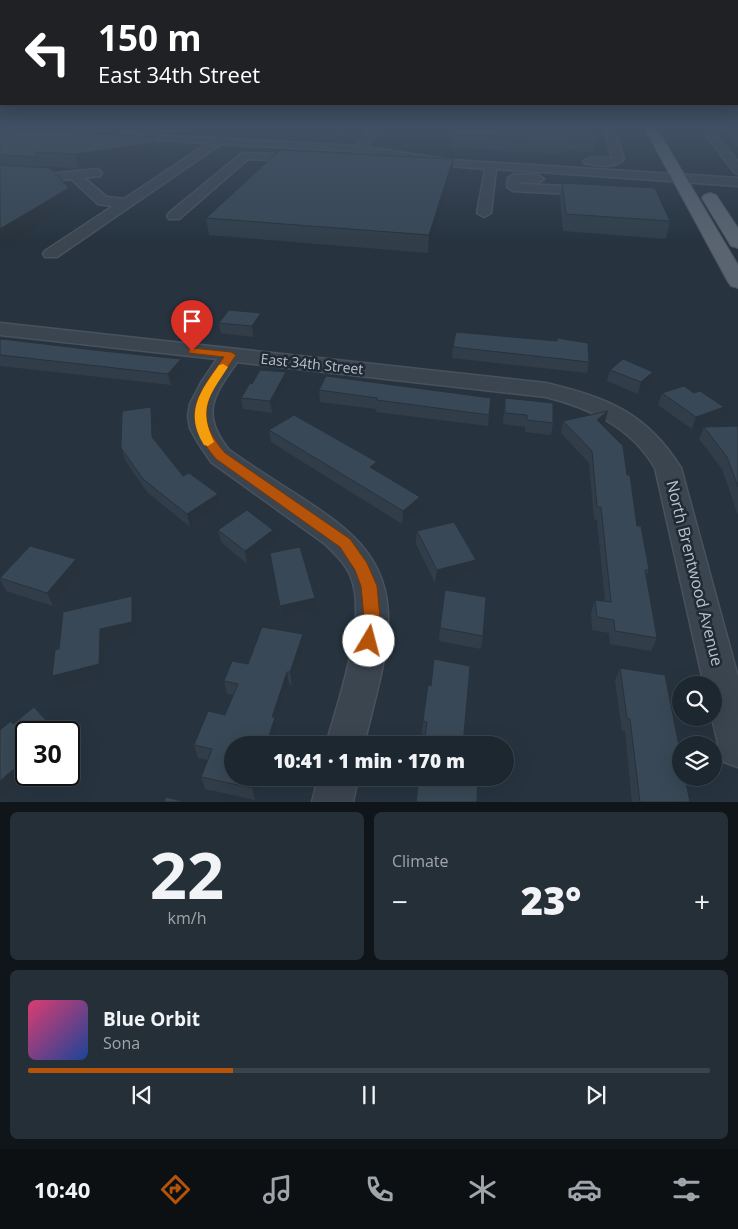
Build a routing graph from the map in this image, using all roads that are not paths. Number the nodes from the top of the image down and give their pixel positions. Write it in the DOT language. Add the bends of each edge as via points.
graph roads {
  1 [pos="183,164"];
  2 [pos="235,164"];
  3 [pos="481,164"];
  4 [pos="518,164"];
  5 [pos="584,164"];
  6 [pos="680,164"];
  7 [pos="491,165"];
  8 [pos="539,168"];
  9 [pos="96,173"];
  10 [pos="0,174"];
  11 [pos="688,174"];
  12 [pos="73,175"];
  13 [pos="738,177"];
  14 [pos="738,182"];
  15 [pos="625,184"];
  16 [pos="608,192"];
  17 [pos="127,202"];
  18 [pos="484,214"];
  19 [pos="174,216"];
  20 [pos="738,242"];
  21 [pos="51,254"];
  22 [pos="738,282"];
  23 [pos="0,329"];
  24 [pos="231,355"];
  25 [pos="620,417"];
  26 [pos="347,736"];
  27 [pos="738,748"];
  28 [pos="336,786"];
  29 [pos="332,802"];
  1 -- 17 [label="street"];
  2 -- 19 [label="street"];
  3 -- 7 [label="street"];
  4 -- 8 [label="street"];
  5 -- 8 [label="street"];
  6 -- 11 [label="main road"];
  7 -- 8 [label="street"];
  7 -- 18 [label="street"];
  8 -- 11 [label="street"];
  8 -- 15 [label="street"];
  8 -- 16 [label="street" via="514,178 514,187"];
  9 -- 12 [label="street"];
  10 -- 12 [label="street" via="48,178"];
  11 -- 13 [label="street"];
  11 -- 14 [label="street"];
  11 -- 20 [label="main road"];
  11 -- 22 [label="main road"];
  12 -- 17 [label="street" via="103,201"];
  17 -- 21 [label="street"];
  23 -- 24 [label="street, East 34th Street"];
  24 -- 25 [label="street, East 34th Street" via="546,390 580,398"];
  24 -- 26 [label="street" via="200,406 201,427 208,442 220,456 338,536 366,576 372,608 370,630"];
  25 -- 27 [label="street, North Brentwood Avenue" via="646,437 668,468"];
  28 -- 29 [label="street"];
}
